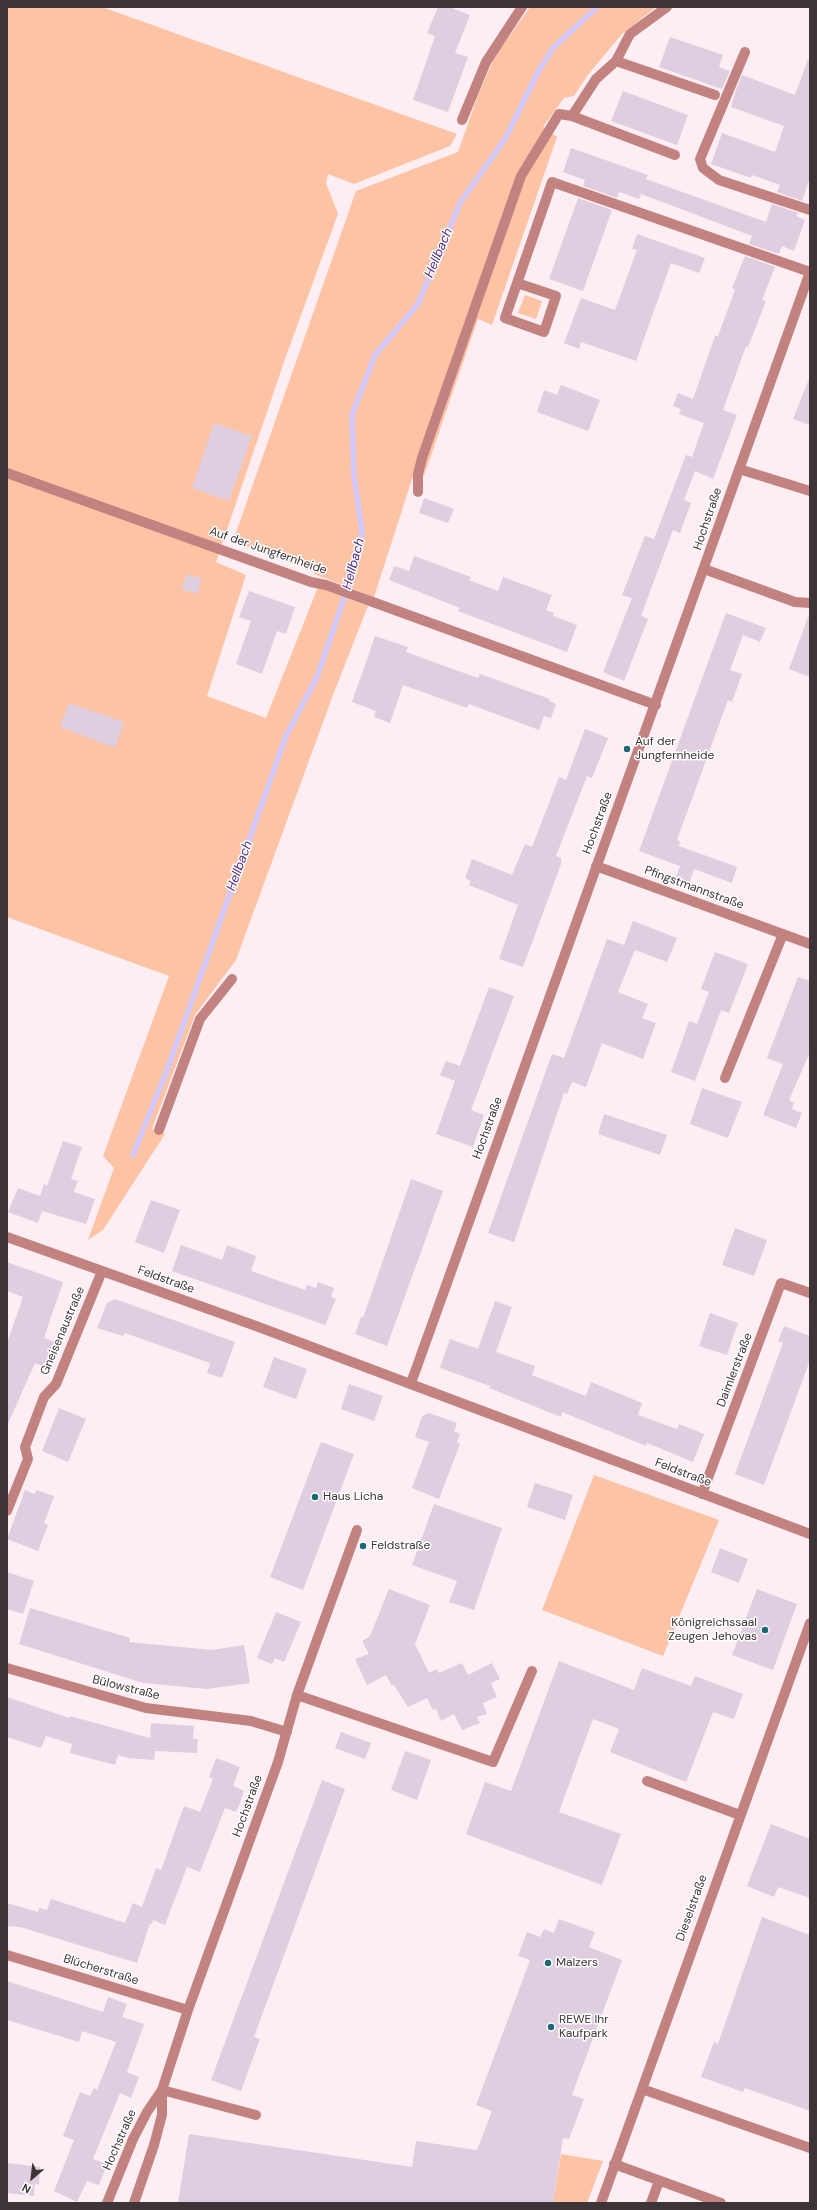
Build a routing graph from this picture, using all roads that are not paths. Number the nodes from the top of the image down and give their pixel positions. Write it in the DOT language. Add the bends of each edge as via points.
graph roads {
  1 [pos="522,7"];
  2 [pos="667,7"];
  3 [pos="745,52"];
  4 [pos="616,61"];
  5 [pos="715,96"];
  6 [pos="572,116"];
  7 [pos="462,120"];
  8 [pos="675,155"];
  9 [pos="810,210"];
  10 [pos="810,272"];
  11 [pos="517,283"];
  12 [pos="739,469"];
  13 [pos="7,473"];
  14 [pos="810,491"];
  15 [pos="418,492"];
  16 [pos="704,569"];
  17 [pos="810,603"];
  18 [pos="656,705"];
  19 [pos="596,866"];
  20 [pos="782,934"];
  21 [pos="810,944"];
  22 [pos="232,979"];
  23 [pos="726,1078"];
  24 [pos="159,1130"];
  25 [pos="7,1237"];
  26 [pos="102,1271"];
  27 [pos="810,1293"];
  28 [pos="410,1383"];
  29 [pos="702,1494"];
  30 [pos="7,1511"];
  31 [pos="357,1530"];
  32 [pos="810,1534"];
  33 [pos="810,1623"];
  34 [pos="7,1668"];
  35 [pos="532,1671"];
  36 [pos="297,1694"];
  37 [pos="287,1732"];
  38 [pos="647,1781"];
  39 [pos="740,1815"];
  40 [pos="7,1955"];
  41 [pos="188,2010"];
  42 [pos="642,2089"];
  43 [pos="162,2090"];
  44 [pos="256,2115"];
  45 [pos="810,2148"];
  46 [pos="614,2164"];
  47 [pos="659,2181"];
  48 [pos="107,2203"];
  49 [pos="134,2203"];
  50 [pos="601,2203"];
  51 [pos="651,2203"];
  52 [pos="721,2203"];
  1 -- 7 [label="street" via="486,62"];
  2 -- 4 [label="street" via="630,34"];
  3 -- 9 [label="street" via="700,159 703,168 719,180"];
  4 -- 5 [label="street"];
  4 -- 6 [label="street" via="596,79"];
  6 -- 8 [label="street"];
  6 -- 15 [label="street" via="559,114 521,176 422,458 418,474"];
  10 -- 11 [label="street" via="552,182"];
  10 -- 12 [label="street, Hochstraße"];
  11 -- 11 [label="street" via="505,318 544,332 556,296"];
  12 -- 14 [label="street"];
  12 -- 16 [label="street, Hochstraße"];
  13 -- 18 [label="street, Auf der Jungfernheide" via="311,582 326,584"];
  16 -- 17 [label="street" via="795,602"];
  16 -- 18 [label="street, Hochstraße"];
  18 -- 19 [label="street, Hochstraße"];
  19 -- 20 [label="street, Pfingstmannstraße"];
  19 -- 28 [label="street, Hochstraße"];
  20 -- 21 [label="street, Pfingstmannstraße"];
  20 -- 23 [label="street"];
  22 -- 24 [label="street" via="200,1019"];
  25 -- 26 [label="street, Feldstraße"];
  26 -- 28 [label="street, Feldstraße"];
  26 -- 30 [label="street, Gneisenaustraße" via="56,1384 44,1397 25,1446 28,1459"];
  27 -- 29 [label="street, Daimlerstraße" via="781,1284"];
  28 -- 29 [label="street, Feldstraße"];
  29 -- 32 [label="street, Feldstraße"];
  31 -- 36 [label="street, Hochstraße"];
  33 -- 39 [label="street, Dieselstraße"];
  34 -- 37 [label="street, Bülowstraße" via="146,1708 251,1721"];
  35 -- 36 [label="street" via="493,1762"];
  36 -- 37 [label="street, Hochstraße"];
  37 -- 41 [label="street, Hochstraße"];
  38 -- 39 [label="street"];
  39 -- 42 [label="street, Dieselstraße"];
  40 -- 41 [label="street, Blücherstraße"];
  41 -- 43 [label="street, Hochstraße"];
  42 -- 45 [label="street"];
  42 -- 46 [label="street, Dieselstraße"];
  43 -- 44 [label="street"];
  43 -- 48 [label="street, Hochstraße" via="133,2139"];
  43 -- 49 [label="street, Hochstraße" via="162,2115"];
  46 -- 47 [label="street"];
  46 -- 50 [label="street, Dieselstraße"];
  47 -- 51 [label="street"];
  47 -- 52 [label="street"];
}
